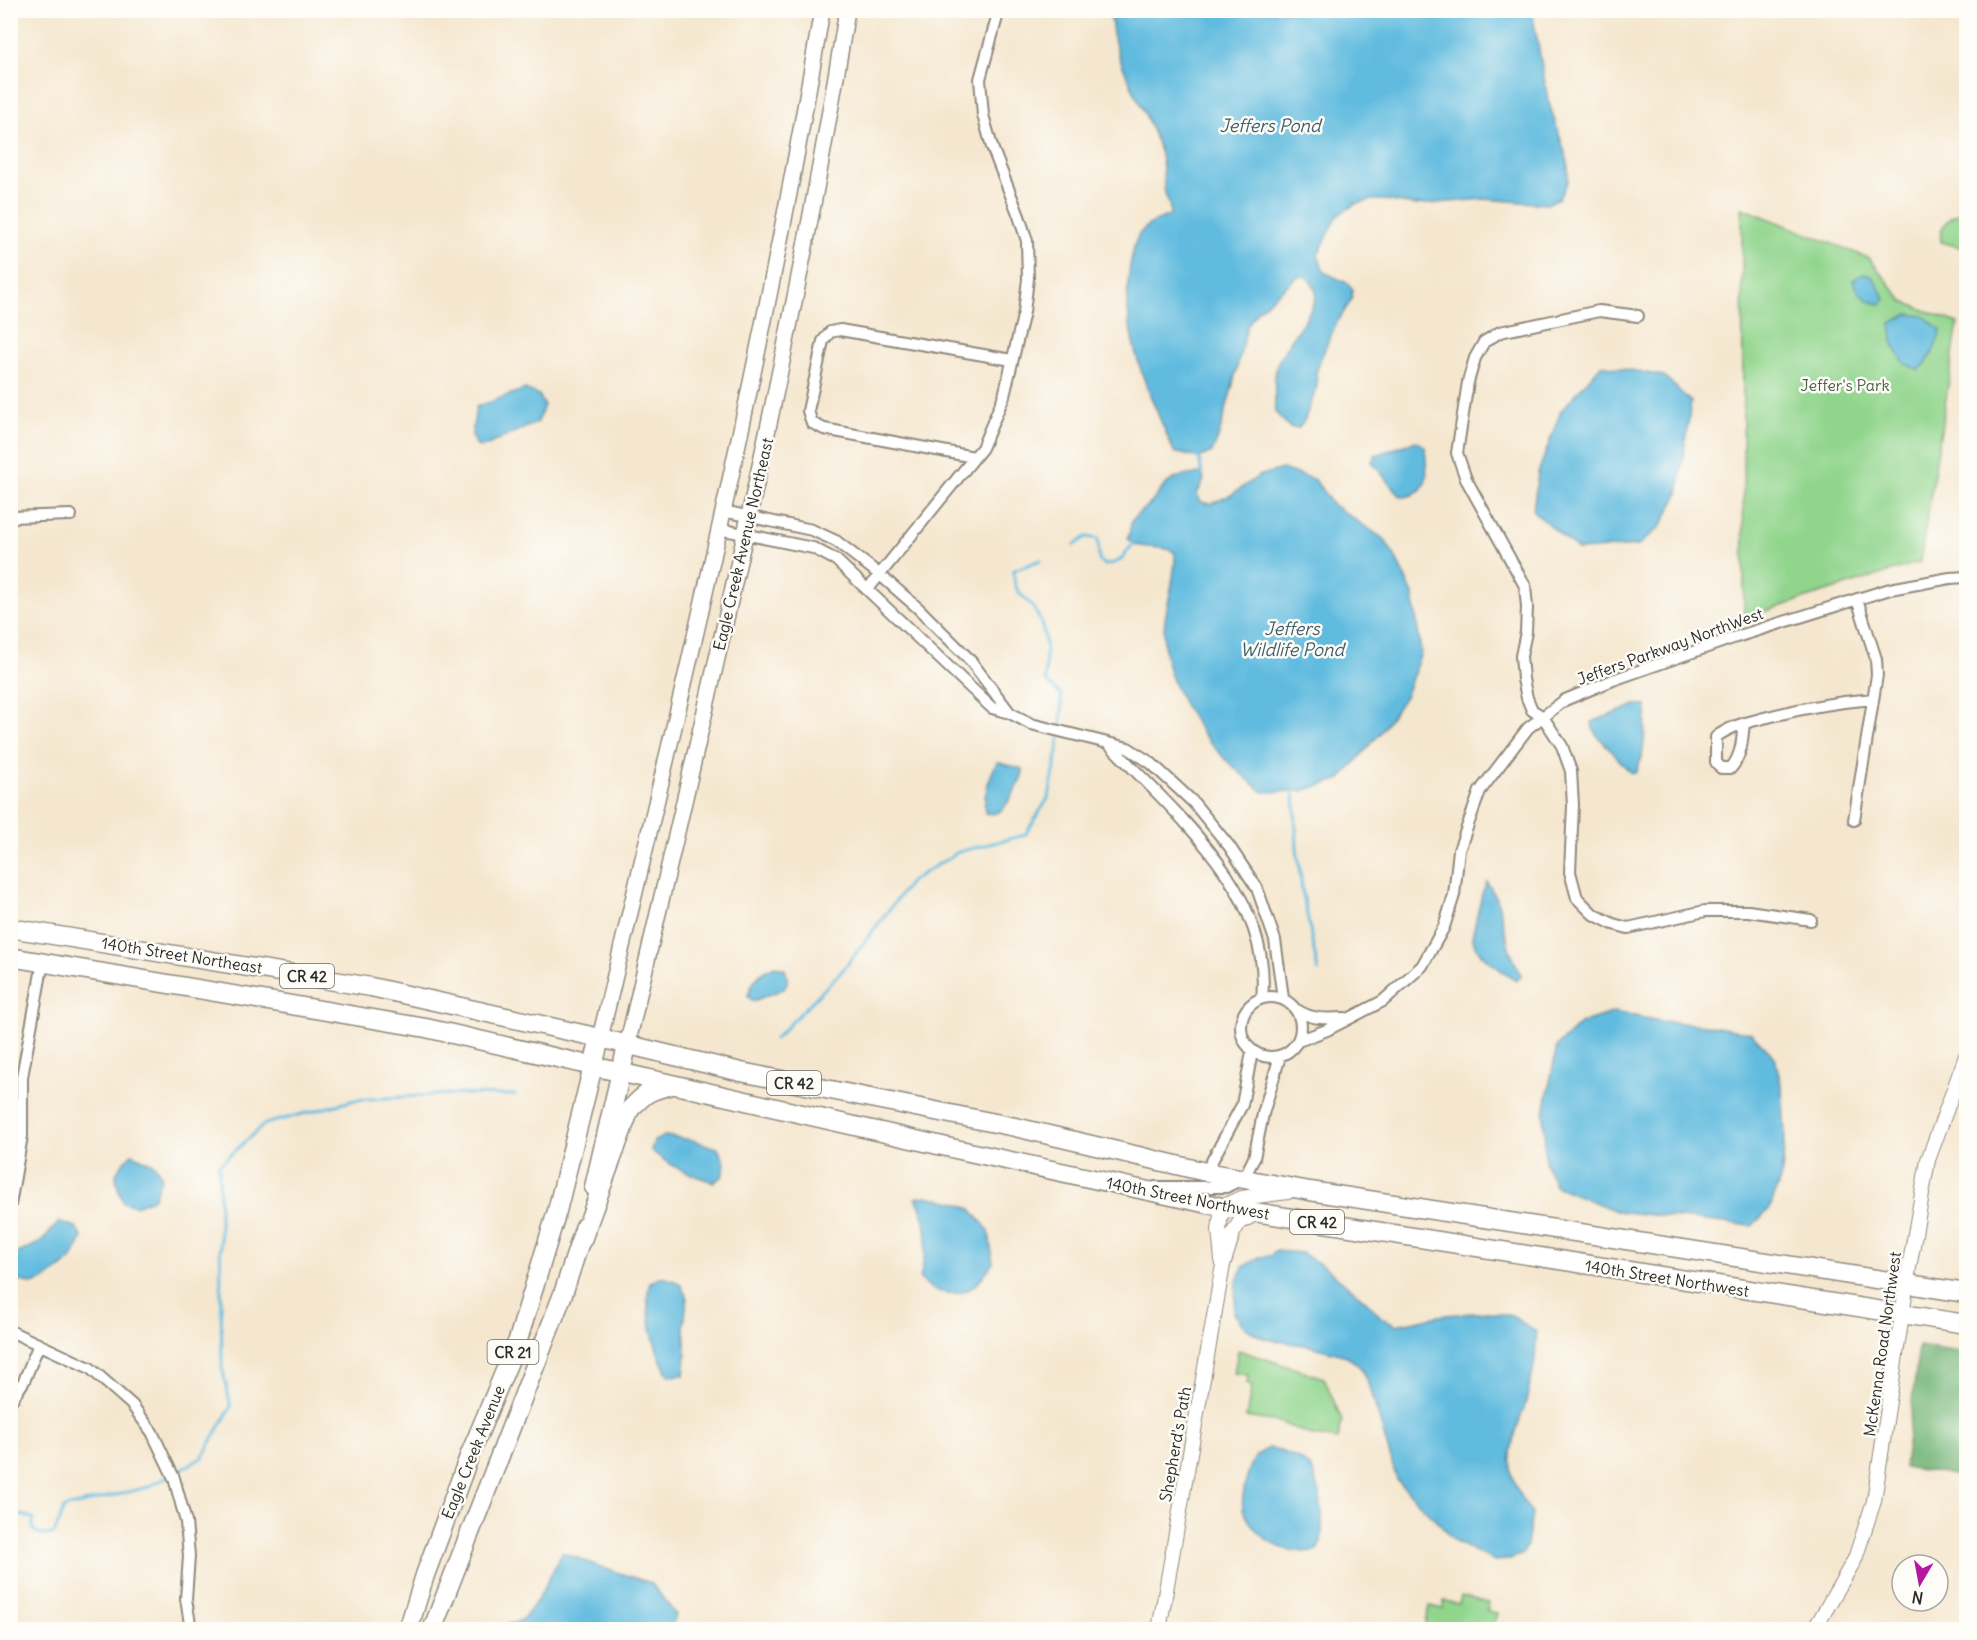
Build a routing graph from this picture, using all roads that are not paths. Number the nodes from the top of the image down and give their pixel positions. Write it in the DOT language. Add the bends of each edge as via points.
graph roads {
  1 [pos="822,10"];
  2 [pos="847,10"];
  3 [pos="999,10"];
  4 [pos="1638,316"];
  5 [pos="1012,360"];
  6 [pos="974,457"];
  7 [pos="723,511"];
  8 [pos="71,515"];
  9 [pos="750,516"];
  10 [pos="10,517"];
  11 [pos="719,529"];
  12 [pos="746,533"];
  13 [pos="879,574"];
  14 [pos="1966,577"];
  15 [pos="868,589"];
  16 [pos="1857,599"];
  17 [pos="1873,699"];
  18 [pos="1010,713"];
  19 [pos="1543,717"];
  20 [pos="1744,723"];
  21 [pos="1110,744"];
  22 [pos="1854,820"];
  23 [pos="1811,920"];
  24 [pos="10,928"];
  25 [pos="10,957"];
  26 [pos="43,962"];
  27 [pos="1262,998"];
  28 [pos="1283,998"];
  29 [pos="1297,1010"];
  30 [pos="1348,1018"];
  31 [pos="600,1038"];
  32 [pos="1298,1041"];
  33 [pos="627,1046"];
  34 [pos="1252,1052"];
  35 [pos="1280,1056"];
  36 [pos="1966,1056"];
  37 [pos="593,1066"];
  38 [pos="620,1073"];
  39 [pos="674,1085"];
  40 [pos="1206,1172"];
  41 [pos="1244,1178"];
  42 [pos="1136,1188"];
  43 [pos="1310,1191"];
  44 [pos="10,1205"];
  45 [pos="1222,1207"];
  46 [pos="1257,1213"];
  47 [pos="582,1240"];
  48 [pos="1223,1265"];
  49 [pos="1907,1284"];
  50 [pos="1966,1293"];
  51 [pos="1902,1315"];
  52 [pos="1966,1324"];
  53 [pos="10,1331"];
  54 [pos="39,1344"];
  55 [pos="10,1402"];
  56 [pos="191,1629"];
  57 [pos="408,1629"];
  58 [pos="432,1629"];
  59 [pos="1159,1629"];
  60 [pos="1814,1629"];
  1 -- 7 [label="main road, Eagle Creek Avenue Northeast / CR 21" via="771,288"];
  2 -- 9 [label="main road, Eagle Creek Avenue Northeast / CR 21" via="799,285"];
  3 -- 5 [label="street" via="981,79 986,126 1027,241 1024,312"];
  4 -- 19 [label="street" via="1599,312 1500,332 1484,342 1468,382 1457,453 1466,479 1525,586 1522,679 1532,710"];
  5 -- 6 [label="street" via="1004,396"];
  5 -- 6 [label="street" via="840,330 830,332 823,341 808,411 812,423 824,429"];
  6 -- 13 [label="street"];
  7 -- 9 [label="street"];
  7 -- 11 [label="main road, Eagle Creek Avenue Northeast / CR 21"];
  8 -- 10 [label="street"];
  9 -- 12 [label="main road, Eagle Creek Avenue Northeast / CR 21"];
  9 -- 13 [label="street" via="836,541"];
  11 -- 12 [label="street"];
  11 -- 31 [label="main road, Eagle Creek Avenue Northeast / CR 21"];
  12 -- 15 [label="street" via="813,548 836,560"];
  12 -- 33 [label="main road, Eagle Creek Avenue Northeast / CR 21"];
  13 -- 15 [label="street"];
  13 -- 18 [label="street" via="970,660"];
  14 -- 16 [label="street, Jeffers Parkway NorthWest" via="1890,589"];
  15 -- 18 [label="street" via="992,708"];
  16 -- 17 [label="street" via="1876,659"];
  16 -- 19 [label="street, Jeffers Parkway NorthWest" via="1613,680 1565,700"];
  17 -- 20 [label="street" via="1799,709"];
  17 -- 22 [label="street"];
  18 -- 21 [label="street" via="1031,724"];
  19 -- 23 [label="street" via="1563,746 1571,771 1570,872 1577,898 1593,914 1628,928 1704,912 1748,911"];
  19 -- 30 [label="street, Jeffers Parkway NorthWest" via="1528,728 1480,791 1459,850 1454,895 1444,927 1422,966 1383,1001"];
  21 -- 27 [label="street" via="1217,860 1240,897 1260,948"];
  21 -- 28 [label="street" via="1128,748 1150,763 1193,802 1229,846 1257,888 1275,940"];
  24 -- 31 [label="main road, 140th Street Northeast / CR 42" via="371,987"];
  25 -- 26 [label="main road, 140th Street Northeast / CR 42"];
  26 -- 37 [label="main road, 140th Street Northeast / CR 42" via="426,1028"];
  26 -- 44 [label="street" via="22,1077 22,1136"];
  27 -- 28 [label="street"];
  27 -- 34 [label="street" via="1246,1009 1240,1027"];
  28 -- 29 [label="street"];
  29 -- 30 [label="street, Jeffers Parkway NorthWest" via="1318,1019"];
  29 -- 32 [label="street" via="1301,1020"];
  30 -- 32 [label="street, Jeffers Parkway NorthWest"];
  31 -- 33 [label="main road, 140th Street Northwest / CR 42"];
  31 -- 37 [label="main road, Eagle Creek Avenue Northeast / CR 21"];
  32 -- 35 [label="street" via="1291,1051"];
  33 -- 38 [label="main road, Eagle Creek Avenue Northeast / CR 21"];
  33 -- 40 [label="main road, 140th Street Northwest / CR 42"];
  34 -- 35 [label="street"];
  34 -- 40 [label="street" via="1242,1105"];
  35 -- 41 [label="street" via="1254,1158"];
  36 -- 49 [label="street, McKenna Road Northwest" via="1928,1160"];
  37 -- 38 [label="main road, 140th Street Northwest / CR 42"];
  37 -- 57 [label="main road, Eagle Creek Avenue / CR 21" via="557,1211 518,1340 466,1465"];
  38 -- 39 [label="main road, 140th Street Northwest / CR 42"];
  38 -- 47 [label="main road, Eagle Creek Avenue / CR 21"];
  39 -- 42 [label="main road, 140th Street Northwest / CR 42"];
  39 -- 47 [label="main road" via="640,1097 630,1109"];
  40 -- 41 [label="main road, 140th Street Northwest / CR 42"];
  41 -- 42 [label="street" via="1226,1187"];
  41 -- 43 [label="main road, 140th Street Northwest / CR 42"];
  42 -- 45 [label="main road, 140th Street Northwest / CR 42"];
  43 -- 45 [label="street" via="1269,1193"];
  43 -- 49 [label="main road, 140th Street Northwest / CR 42"];
  45 -- 46 [label="main road, 140th Street Northwest / CR 42"];
  45 -- 48 [label="street, Shepherd's Path" via="1219,1230"];
  46 -- 48 [label="street, Shepherd's Path" via="1239,1223"];
  46 -- 51 [label="main road, 140th Street Northwest / CR 42"];
  47 -- 58 [label="main road, Eagle Creek Avenue / CR 21"];
  48 -- 59 [label="street, Shepherd's Path"];
  49 -- 50 [label="main road, 140th Street Northwest / CR 42"];
  49 -- 51 [label="street, McKenna Road Northwest"];
  51 -- 52 [label="main road, 140th Street Northwest / CR 42"];
  51 -- 60 [label="street, McKenna Road Northwest" via="1874,1501 1855,1559"];
  53 -- 54 [label="street"];
  54 -- 55 [label="street" via="24,1381"];
  54 -- 56 [label="street" via="90,1368 132,1405 152,1432 174,1478 186,1522 186,1599"];
}
